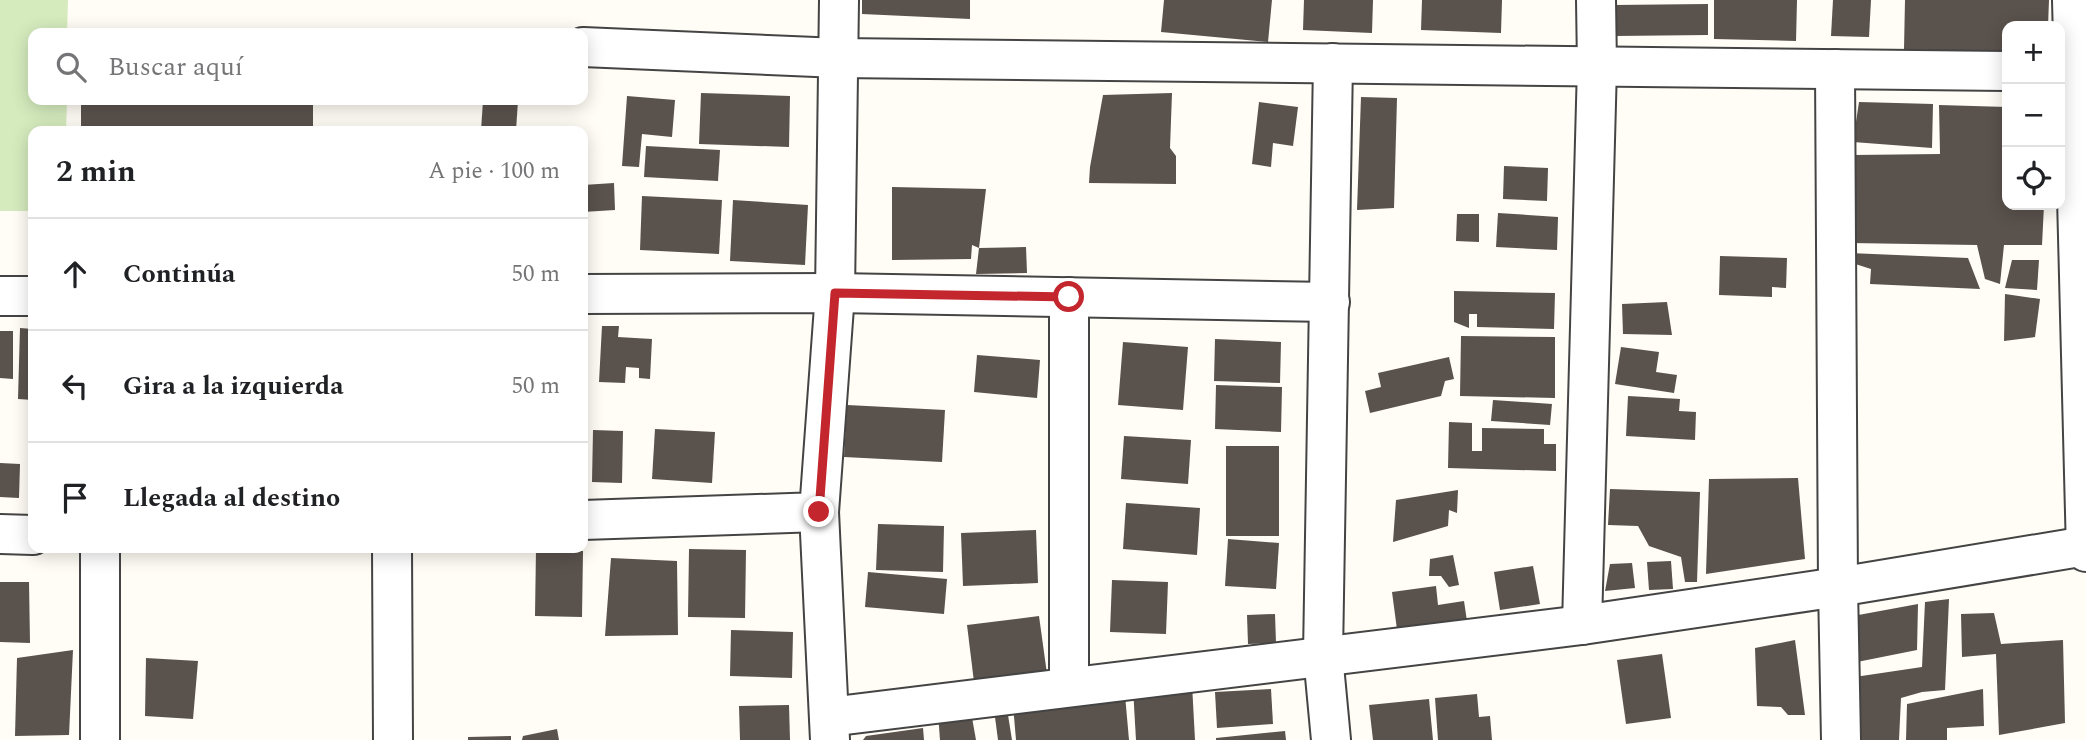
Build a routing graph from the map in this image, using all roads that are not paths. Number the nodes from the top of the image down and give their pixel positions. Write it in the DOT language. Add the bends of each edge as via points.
graph roads {
  1 [pos="839,0"];
  2 [pos="1595,0"];
  3 [pos="2071,0"];
  4 [pos="588,47"];
  5 [pos="839,58"];
  6 [pos="1333,63"];
  7 [pos="1597,66"];
  8 [pos="1835,69"];
  9 [pos="2002,71"];
  10 [pos="2066,71"];
  11 [pos="835,293"];
  12 [pos="588,294"];
  13 [pos="0,296"];
  14 [pos="28,296"];
  15 [pos="1069,297"];
  16 [pos="1330,302"];
  17 [pos="819,512"];
  18 [pos="588,520"];
  19 [pos="0,534"];
  20 [pos="28,535"];
  21 [pos="2086,546"];
  22 [pos="2086,552"];
  23 [pos="100,553"];
  24 [pos="392,553"];
  25 [pos="1838,587"];
  26 [pos="1582,625"];
  27 [pos="1323,656"];
  28 [pos="1069,687"];
  29 [pos="830,729"];
  30 [pos="100,740"];
  31 [pos="393,740"];
  32 [pos="1331,740"];
  33 [pos="1841,740"];
  1 -- 5 [label="street"];
  2 -- 7 [label="street"];
  3 -- 10 [label="street"];
  4 -- 5 [label="street"];
  5 -- 6 [label="street"];
  5 -- 11 [label="street"];
  6 -- 7 [label="street"];
  6 -- 16 [label="street"];
  7 -- 8 [label="street"];
  7 -- 26 [label="street"];
  8 -- 9 [label="street"];
  8 -- 25 [label="street"];
  10 -- 21 [label="street"];
  11 -- 12 [label="street"];
  11 -- 15 [label="street"];
  11 -- 17 [label="street"];
  13 -- 14 [label="street"];
  15 -- 16 [label="street"];
  15 -- 28 [label="street"];
  16 -- 27 [label="street"];
  17 -- 18 [label="street"];
  17 -- 29 [label="street"];
  19 -- 20 [label="street"];
  21 -- 22 [label="street"];
  21 -- 25 [label="street"];
  23 -- 30 [label="street"];
  24 -- 31 [label="street"];
  25 -- 26 [label="street"];
  25 -- 33 [label="street"];
  26 -- 27 [label="street"];
  27 -- 28 [label="street"];
  27 -- 32 [label="street"];
  28 -- 29 [label="street"];
}
